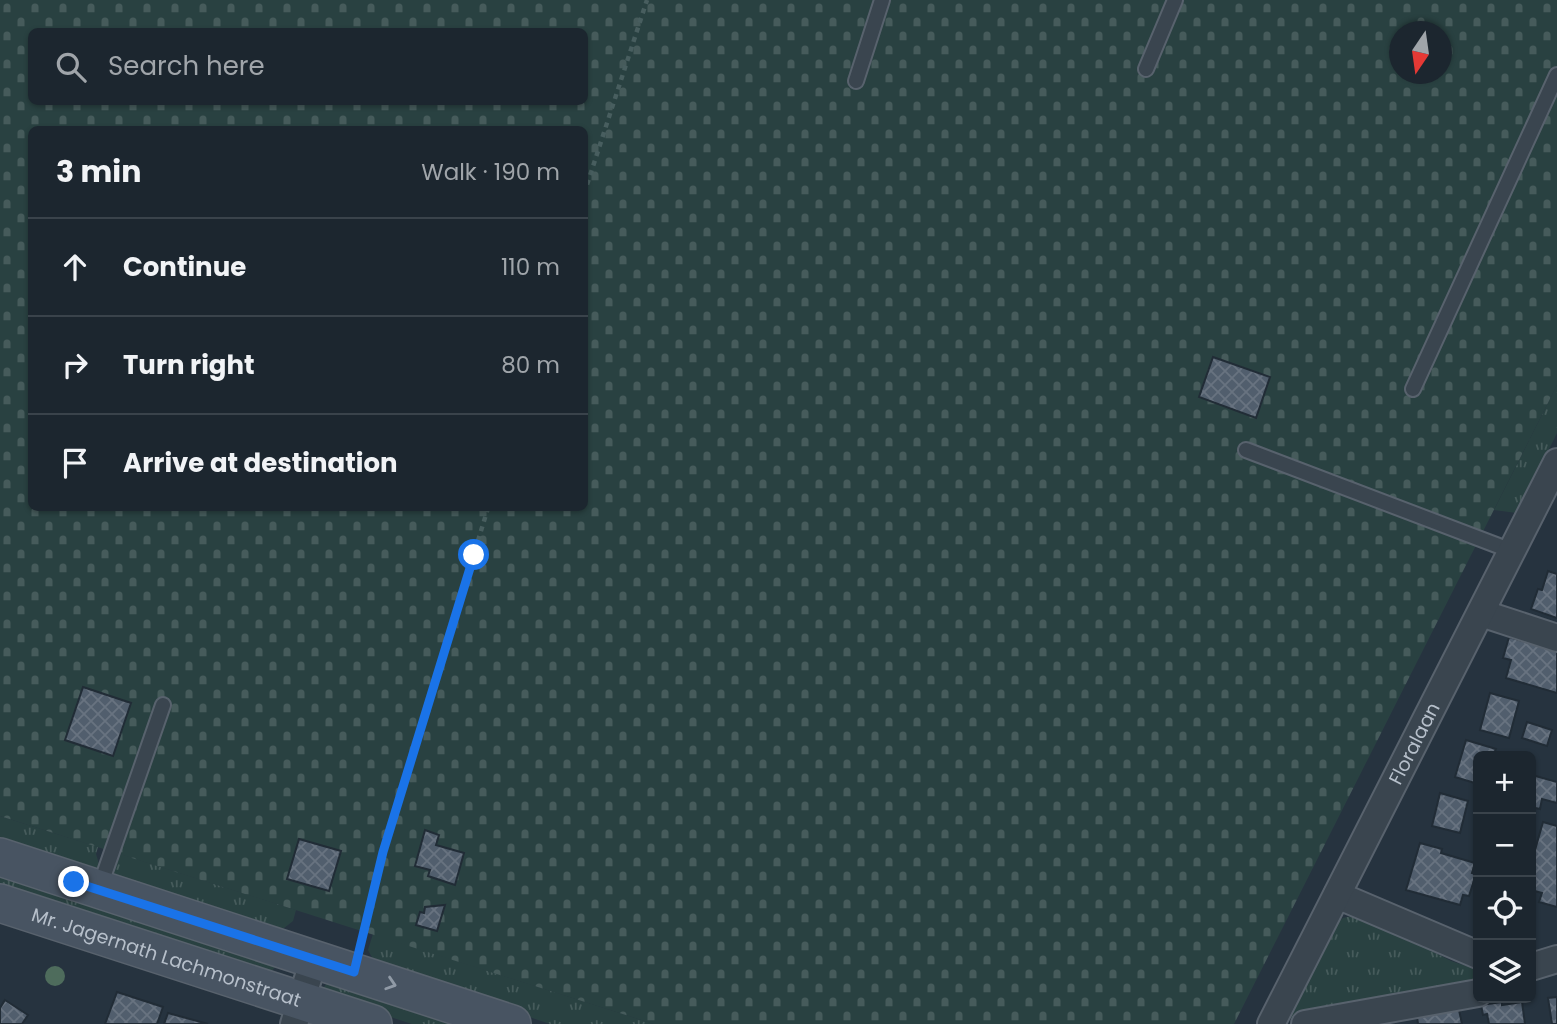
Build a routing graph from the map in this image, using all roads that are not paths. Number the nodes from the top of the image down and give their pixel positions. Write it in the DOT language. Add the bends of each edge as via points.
graph roads {
  1 [pos="882,0"];
  2 [pos="1175,0"];
  3 [pos="1146,69"];
  4 [pos="1557,75"];
  5 [pos="856,81"];
  6 [pos="1413,389"];
  7 [pos="1246,450"];
  8 [pos="1557,462"];
  9 [pos="1512,551"];
  10 [pos="1481,613"];
  11 [pos="1557,638"];
  12 [pos="163,705"];
  13 [pos="0,857"];
  14 [pos="99,890"];
  15 [pos="1337,895"];
  16 [pos="0,903"];
  17 [pos="1473,953"];
  18 [pos="314,959"];
  19 [pos="1557,959"];
  20 [pos="1536,965"];
  21 [pos="1473,994"];
  22 [pos="298,1012"];
  23 [pos="373,1024"];
  24 [pos="512,1024"];
  25 [pos="1271,1024"];
  26 [pos="1304,1024"];
  1 -- 5 [label="lane"];
  2 -- 3 [label="lane"];
  4 -- 6 [label="lane"];
  7 -- 9 [label="lane"];
  8 -- 9 [label="street, Floralaan"];
  9 -- 10 [label="street, Floralaan"];
  10 -- 11 [label="street"];
  10 -- 15 [label="street, Floralaan"];
  12 -- 14 [label="lane"];
  13 -- 14 [label="main road"];
  14 -- 18 [label="main road"];
  15 -- 17 [label="street"];
  15 -- 25 [label="street, Floralaan"];
  16 -- 22 [label="main road, Mr. Jagernath Lachmonstraat"];
  18 -- 22 [label="street"];
  18 -- 24 [label="main road, one-way"];
  19 -- 20 [label="street"];
  21 -- 26 [label="street"];
  22 -- 23 [label="main road, Mr. Jagernath Lachmonstraat"];
}
